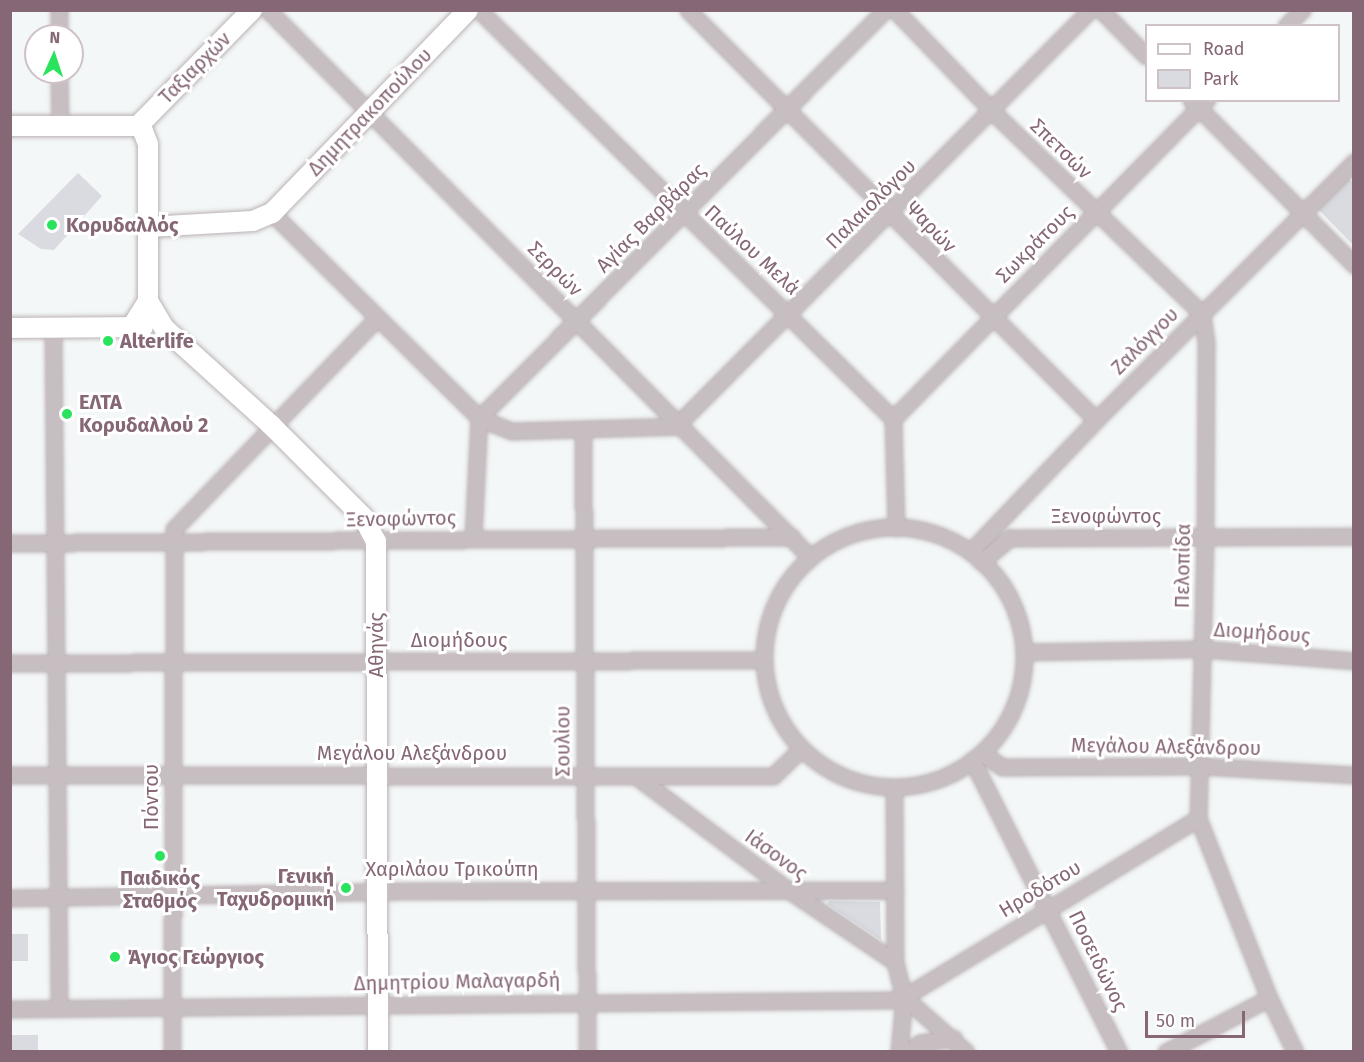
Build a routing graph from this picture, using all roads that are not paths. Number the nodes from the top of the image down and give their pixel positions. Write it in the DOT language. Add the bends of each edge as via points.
graph roads {
  1 [pos="252,10"];
  2 [pos="268,10"];
  3 [pos="468,10"];
  4 [pos="479,10"];
  5 [pos="688,10"];
  6 [pos="885,10"];
  7 [pos="895,10"];
  8 [pos="1090,10"];
  9 [pos="1101,10"];
  10 [pos="1302,10"];
  11 [pos="1288,24"];
  12 [pos="1145,55"];
  13 [pos="59,84"];
  14 [pos="1199,103"];
  15 [pos="788,109"];
  16 [pos="370,112"];
  17 [pos="993,112"];
  18 [pos="10,126"];
  19 [pos="138,126"];
  20 [pos="60,127"];
  21 [pos="1352,166"];
  22 [pos="1097,212"];
  23 [pos="272,213"];
  24 [pos="1304,213"];
  25 [pos="684,214"];
  26 [pos="890,215"];
  27 [pos="148,227"];
  28 [pos="1353,265"];
  29 [pos="148,301"];
  30 [pos="1202,314"];
  31 [pos="790,315"];
  32 [pos="991,317"];
  33 [pos="376,319"];
  34 [pos="578,321"];
  35 [pos="132,327"];
  36 [pos="10,328"];
  37 [pos="53,328"];
  38 [pos="164,328"];
  39 [pos="479,418"];
  40 [pos="893,419"];
  41 [pos="1096,420"];
  42 [pos="271,425"];
  43 [pos="680,425"];
  44 [pos="583,430"];
  45 [pos="896,528"];
  46 [pos="992,529"];
  47 [pos="1353,536"];
  48 [pos="584,537"];
  49 [pos="792,537"];
  50 [pos="1205,537"];
  51 [pos="473,539"];
  52 [pos="1003,540"];
  53 [pos="376,541"];
  54 [pos="10,543"];
  55 [pos="57,543"];
  56 [pos="171,543"];
  57 [pos="976,557"];
  58 [pos="811,558"];
  59 [pos="1203,649"];
  60 [pos="1024,652"];
  61 [pos="764,660"];
  62 [pos="585,661"];
  63 [pos="1353,661"];
  64 [pos="376,662"];
  65 [pos="10,663"];
  66 [pos="58,663"];
  67 [pos="171,663"];
  68 [pos="801,748"];
  69 [pos="977,756"];
  70 [pos="1200,766"];
  71 [pos="377,773"];
  72 [pos="172,774"];
  73 [pos="10,775"];
  74 [pos="58,775"];
  75 [pos="584,775"];
  76 [pos="1353,775"];
  77 [pos="637,777"];
  78 [pos="894,787"];
  79 [pos="1198,818"];
  80 [pos="784,887"];
  81 [pos="586,889"];
  82 [pos="895,890"];
  83 [pos="378,891"];
  84 [pos="172,894"];
  85 [pos="10,897"];
  86 [pos="58,897"];
  87 [pos="1048,909"];
  88 [pos="895,962"];
  89 [pos="904,997"];
  90 [pos="1269,998"];
  91 [pos="586,1002"];
  92 [pos="378,1004"];
  93 [pos="172,1007"];
  94 [pos="59,1008"];
  95 [pos="10,1009"];
  96 [pos="954,1038"];
  97 [pos="172,1052"];
  98 [pos="378,1052"];
  99 [pos="587,1052"];
  100 [pos="899,1052"];
  101 [pos="906,1052"];
  102 [pos="966,1052"];
  103 [pos="1119,1052"];
  104 [pos="1166,1052"];
  105 [pos="1296,1052"];
  1 -- 19 [label="main road, Ταξιαρχών"];
  2 -- 16 [label="street, Σερρών"];
  3 -- 16 [label="main road, Δημητρακοπούλου"];
  4 -- 25 [label="street, Παύλου Μελά"];
  5 -- 15 [label="street, Ψαρών"];
  6 -- 15 [label="street, Αγίας Βαρβάρας"];
  7 -- 17 [label="street, Σπετσών"];
  8 -- 17 [label="street, Παλαιολόγου"];
  9 -- 12 [label="street"];
  10 -- 11 [label="street"];
  13 -- 20 [label="street"];
  14 -- 22 [label="street, Σωκράτους"];
  14 -- 24 [label="street"];
  15 -- 25 [label="street, Αγίας Βαρβάρας"];
  15 -- 26 [label="street, Ψαρών"];
  16 -- 23 [label="main road, Δημητρακοπούλου"];
  16 -- 34 [label="street, Σερρών"];
  17 -- 22 [label="street, Σπετσών"];
  17 -- 26 [label="street, Παλαιολόγου"];
  18 -- 20 [label="main road"];
  19 -- 20 [label="main road"];
  19 -- 27 [label="main road" via="148,144"];
  21 -- 24 [label="street, Ζαλόγγου"];
  22 -- 30 [label="street, Σπετσών"];
  22 -- 32 [label="street, Σωκράτους"];
  23 -- 27 [label="main road" via="253,221"];
  23 -- 33 [label="street"];
  24 -- 28 [label="street"];
  24 -- 30 [label="street, Ζαλόγγου"];
  25 -- 31 [label="street, Παύλου Μελά"];
  25 -- 34 [label="street, Αγίας Βαρβάρας"];
  26 -- 31 [label="street, Παλαιολόγου"];
  26 -- 32 [label="street, Ψαρών"];
  27 -- 29 [label="main road"];
  29 -- 35 [label="main road"];
  29 -- 38 [label="main road, Αθηνάς"];
  30 -- 41 [label="street, Ζαλόγγου"];
  30 -- 50 [label="street, Πελοπίδα" via="1206,340"];
  31 -- 40 [label="street, Παύλου Μελά"];
  31 -- 43 [label="street, Παλαιολόγου"];
  32 -- 40 [label="street, Σωκράτους"];
  32 -- 41 [label="street, Ψαρών"];
  33 -- 39 [label="street"];
  33 -- 42 [label="street"];
  34 -- 39 [label="street, Αγίας Βαρβάρας"];
  34 -- 43 [label="street, Σερρών"];
  35 -- 37 [label="main road"];
  35 -- 38 [label="main road"];
  36 -- 37 [label="main road"];
  37 -- 55 [label="street"];
  38 -- 42 [label="main road, Αθηνάς"];
  39 -- 44 [label="street" via="512,431"];
  39 -- 51 [label="street"];
  40 -- 45 [label="street"];
  41 -- 46 [label="street, Ζαλόγγου"];
  42 -- 53 [label="main road, Αθηνάς" via="363,517"];
  42 -- 56 [label="street" via="174,529"];
  43 -- 44 [label="street"];
  43 -- 49 [label="street, Σερρών"];
  44 -- 48 [label="street, Σουλίου"];
  45 -- 57 [label="street" via="935,534"];
  45 -- 58 [label="street" via="855,533"];
  46 -- 52 [label="street"];
  46 -- 57 [label="street, Ζαλόγγου"];
  47 -- 50 [label="street, Ξενοφώντος"];
  48 -- 49 [label="street, Ξενοφώντος"];
  48 -- 51 [label="street, Ξενοφώντος"];
  48 -- 62 [label="street, Σουλίου"];
  49 -- 58 [label="street, Σερρών"];
  50 -- 52 [label="street, Ξενοφώντος"];
  50 -- 59 [label="street, Πελοπίδα"];
  51 -- 53 [label="street, Ξενοφώντος"];
  52 -- 57 [label="street"];
  53 -- 56 [label="street, Ξενοφώντος"];
  53 -- 64 [label="main road, Αθηνάς"];
  54 -- 55 [label="street, Ξενοφώντος"];
  55 -- 56 [label="street, Ξενοφώντος"];
  55 -- 66 [label="street"];
  56 -- 67 [label="street, Πόντου"];
  57 -- 60 [label="street" via="1013,605"];
  58 -- 61 [label="street" via="791,578 772,611"];
  59 -- 60 [label="street, Διομήδους"];
  59 -- 63 [label="street, Διομήδους"];
  59 -- 70 [label="street, Πελοπίδα"];
  60 -- 69 [label="street" via="1011,713"];
  61 -- 62 [label="street, Διομήδους"];
  61 -- 68 [label="street" via="770,699"];
  62 -- 64 [label="street, Διομήδους"];
  62 -- 75 [label="street, Σουλίου"];
  64 -- 67 [label="street, Διομήδους"];
  64 -- 71 [label="main road, Αθηνάς"];
  65 -- 66 [label="street, Διομήδους"];
  66 -- 67 [label="street, Διομήδους"];
  66 -- 74 [label="street"];
  67 -- 72 [label="street, Πόντου"];
  68 -- 77 [label="street, Μεγάλου Αλεξάνδρου" via="773,776"];
  68 -- 78 [label="street" via="817,762 854,780"];
  69 -- 70 [label="street, Μεγάλου Αλεξάνδρου" via="1002,767"];
  69 -- 78 [label="street" via="922,784"];
  69 -- 87 [label="street, Ποσειδώνος"];
  70 -- 76 [label="street, Μεγάλου Αλεξάνδρου"];
  70 -- 79 [label="street, Πελοπίδα"];
  71 -- 72 [label="street, Μεγάλου Αλεξάνδρου"];
  71 -- 75 [label="street, Μεγάλου Αλεξάνδρου"];
  71 -- 83 [label="main road, Αθηνάς"];
  72 -- 74 [label="street, Μεγάλου Αλεξάνδρου"];
  72 -- 84 [label="street, Πόντου"];
  73 -- 74 [label="street, Μεγάλου Αλεξάνδρου"];
  74 -- 86 [label="street"];
  75 -- 77 [label="street, Μεγάλου Αλεξάνδρου"];
  75 -- 81 [label="street, Σουλίου"];
  77 -- 80 [label="street, Ιάσονος"];
  78 -- 82 [label="street"];
  79 -- 87 [label="street, Ηροδότου"];
  79 -- 90 [label="street"];
  80 -- 81 [label="street, Χαριλάου Τρικούπη"];
  80 -- 82 [label="street, Χαριλάου Τρικούπη"];
  80 -- 88 [label="street, Ιάσονος"];
  81 -- 83 [label="street, Χαριλάου Τρικούπη"];
  81 -- 91 [label="street, Σουλίου"];
  82 -- 88 [label="street"];
  83 -- 84 [label="street, Χαριλάου Τρικούπη"];
  83 -- 92 [label="main road, Αθηνάς"];
  84 -- 86 [label="street, Χαριλάου Τρικούπη"];
  84 -- 93 [label="street, Πόντου"];
  85 -- 86 [label="street, Χαριλάου Τρικούπη"];
  86 -- 94 [label="street"];
  87 -- 89 [label="street, Ηροδότου"];
  87 -- 103 [label="street, Ποσειδώνος"];
  88 -- 89 [label="street"];
  89 -- 91 [label="street, Δημητρίου Μαλαγαρδή" via="880,1001"];
  89 -- 96 [label="street"];
  89 -- 100 [label="street"];
  90 -- 104 [label="street"];
  90 -- 105 [label="street"];
  91 -- 92 [label="street, Δημητρίου Μαλαγαρδή"];
  91 -- 99 [label="street, Σουλίου"];
  92 -- 93 [label="street, Δημητρίου Μαλαγαρδή"];
  92 -- 98 [label="main road, Αθηνάς"];
  93 -- 94 [label="street, Δημητρίου Μαλαγαρδή"];
  93 -- 97 [label="street, Πόντου"];
  94 -- 95 [label="street, Δημητρίου Μαλαγαρδή"];
  96 -- 101 [label="street" via="920,1043"];
  96 -- 102 [label="street"];
}
